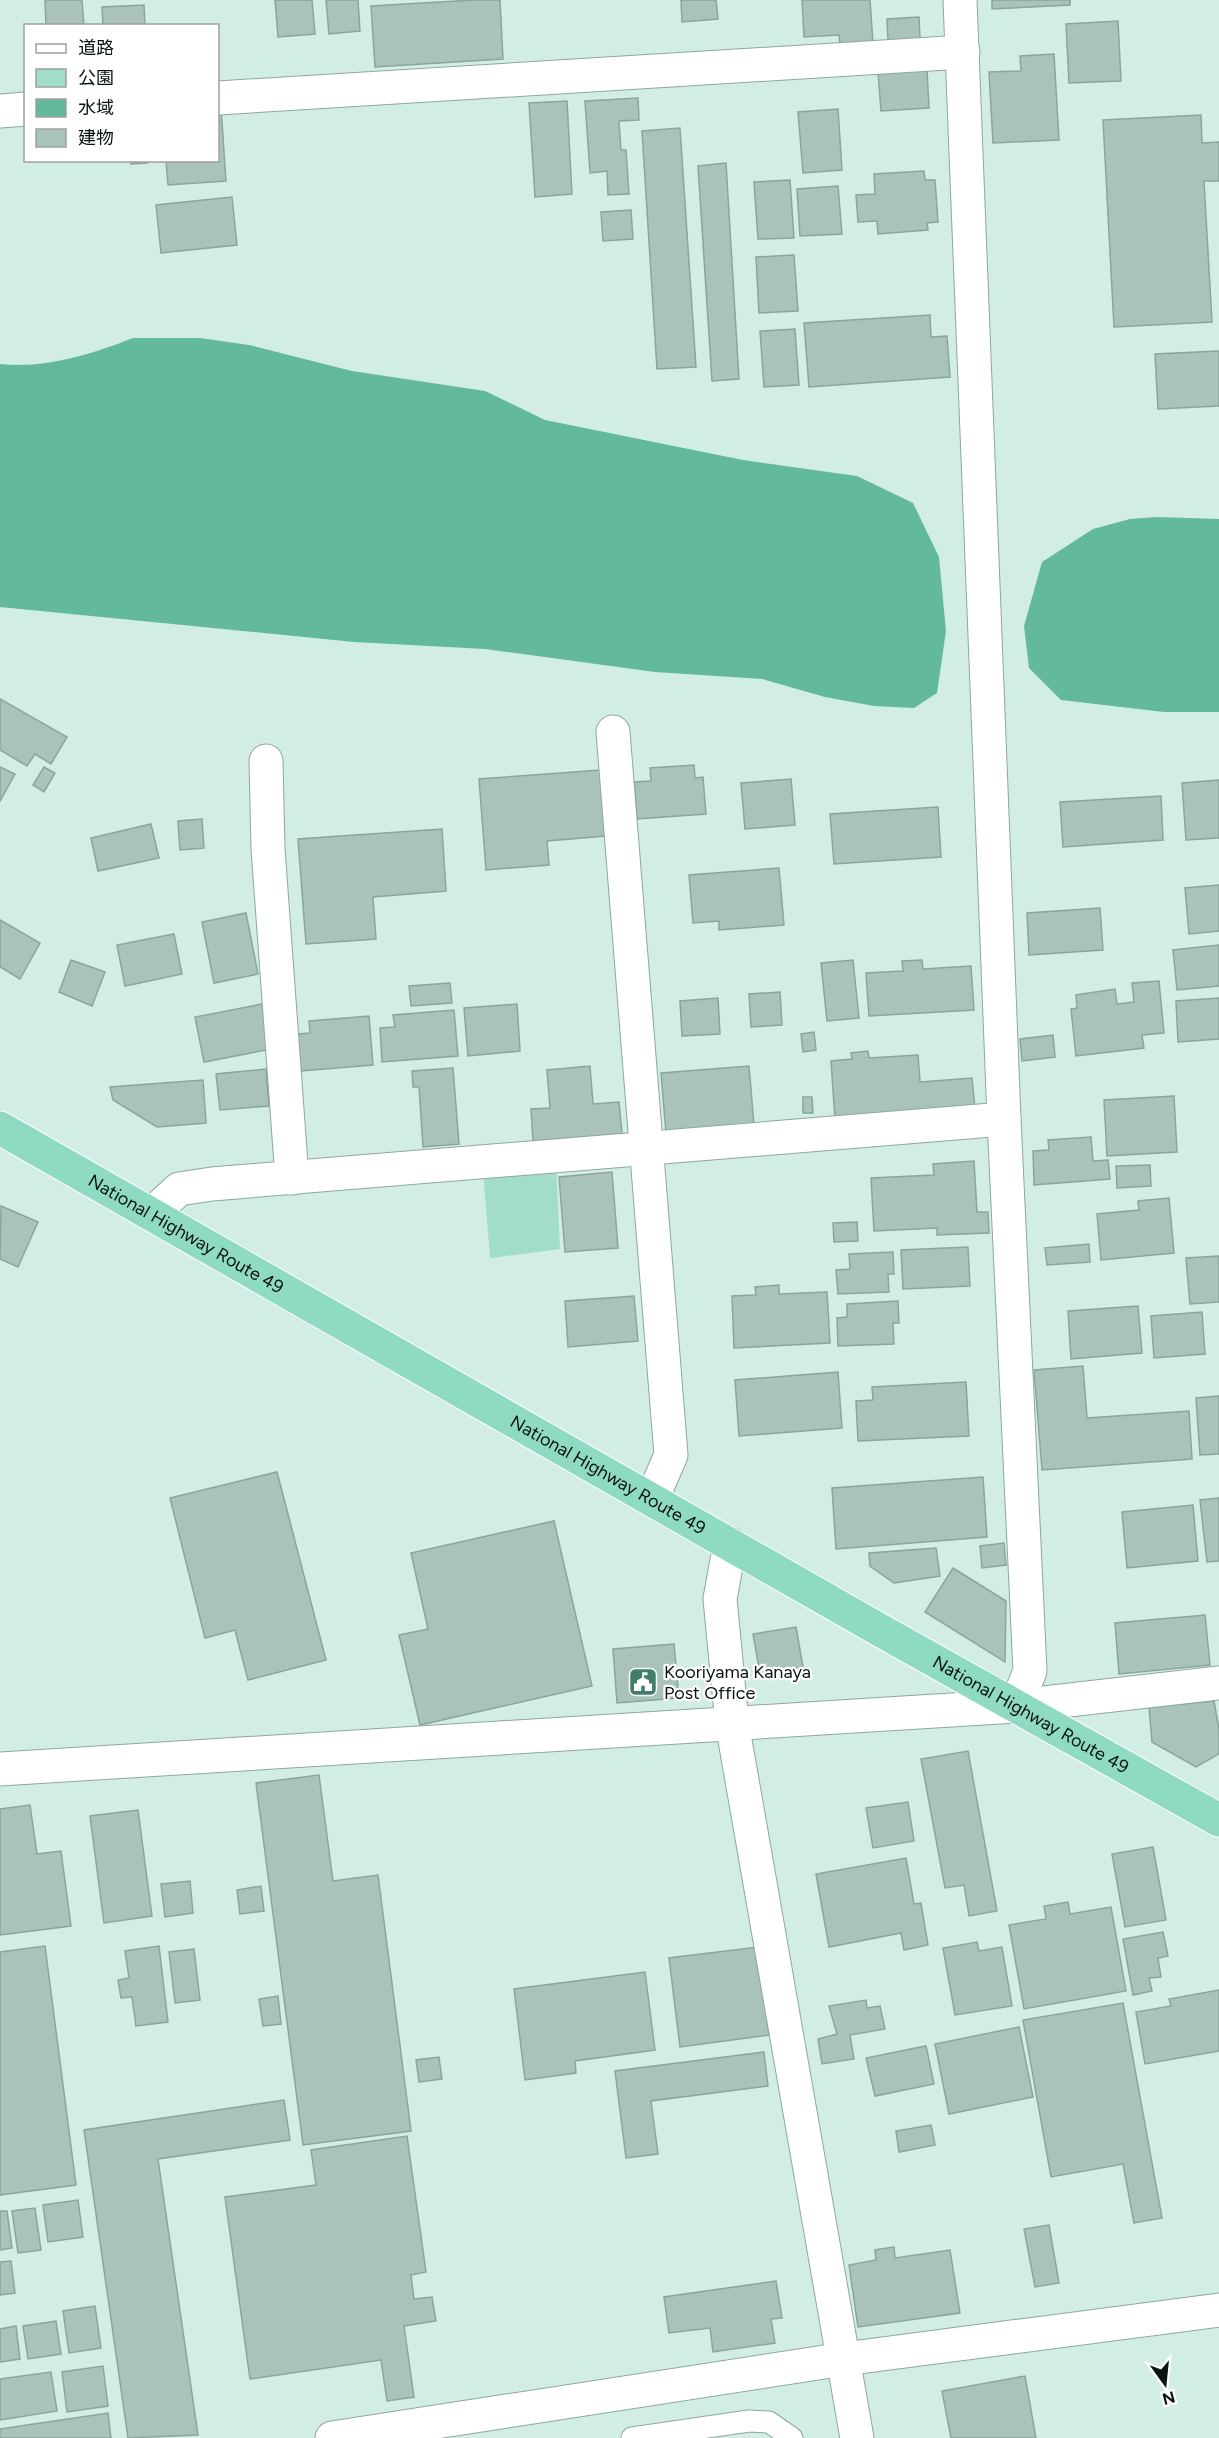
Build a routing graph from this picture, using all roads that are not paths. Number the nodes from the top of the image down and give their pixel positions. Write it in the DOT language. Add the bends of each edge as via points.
graph roads {
  1 [pos="960,0"];
  2 [pos="963,52"];
  3 [pos="219,98"];
  4 [pos="24,109"];
  5 [pos="0,111"];
  6 [pos="613,732"];
  7 [pos="266,761"];
  8 [pos="1004,1119"];
  9 [pos="0,1128"];
  10 [pos="646,1149"];
  11 [pos="292,1178"];
  12 [pos="153,1213"];
  13 [pos="652,1499"];
  14 [pos="730,1544"];
  15 [pos="1219,1683"];
  16 [pos="1016,1706"];
  17 [pos="732,1723"];
  18 [pos="0,1769"];
  19 [pos="1219,1820"];
  20 [pos="1219,2310"];
  21 [pos="844,2359"];
  22 [pos="687,2434"];
  23 [pos="332,2438"];
  24 [pos="632,2438"];
  25 [pos="792,2438"];
  26 [pos="857,2438"];
  1 -- 2 [label="street"];
  2 -- 3 [label="street"];
  2 -- 8 [label="street"];
  4 -- 5 [label="street"];
  6 -- 10 [label="street"];
  7 -- 11 [label="street" via="268,849"];
  8 -- 10 [label="street"];
  8 -- 16 [label="street" via="1030,1671"];
  9 -- 12 [label="highway, National Highway Route 49"];
  10 -- 11 [label="street"];
  10 -- 13 [label="street" via="671,1455"];
  11 -- 12 [label="street" via="179,1189"];
  12 -- 13 [label="highway, National Highway Route 49"];
  13 -- 14 [label="highway, National Highway Route 49"];
  14 -- 16 [label="highway, National Highway Route 49"];
  14 -- 17 [label="street" via="720,1599"];
  15 -- 16 [label="street"];
  16 -- 17 [label="street"];
  16 -- 19 [label="highway, National Highway Route 49"];
  17 -- 18 [label="street"];
  17 -- 21 [label="street"];
  20 -- 21 [label="street"];
  21 -- 23 [label="street"];
  21 -- 26 [label="street"];
  22 -- 24 [label="lane"];
  22 -- 25 [label="lane" via="759,2421 769,2422"];
}
